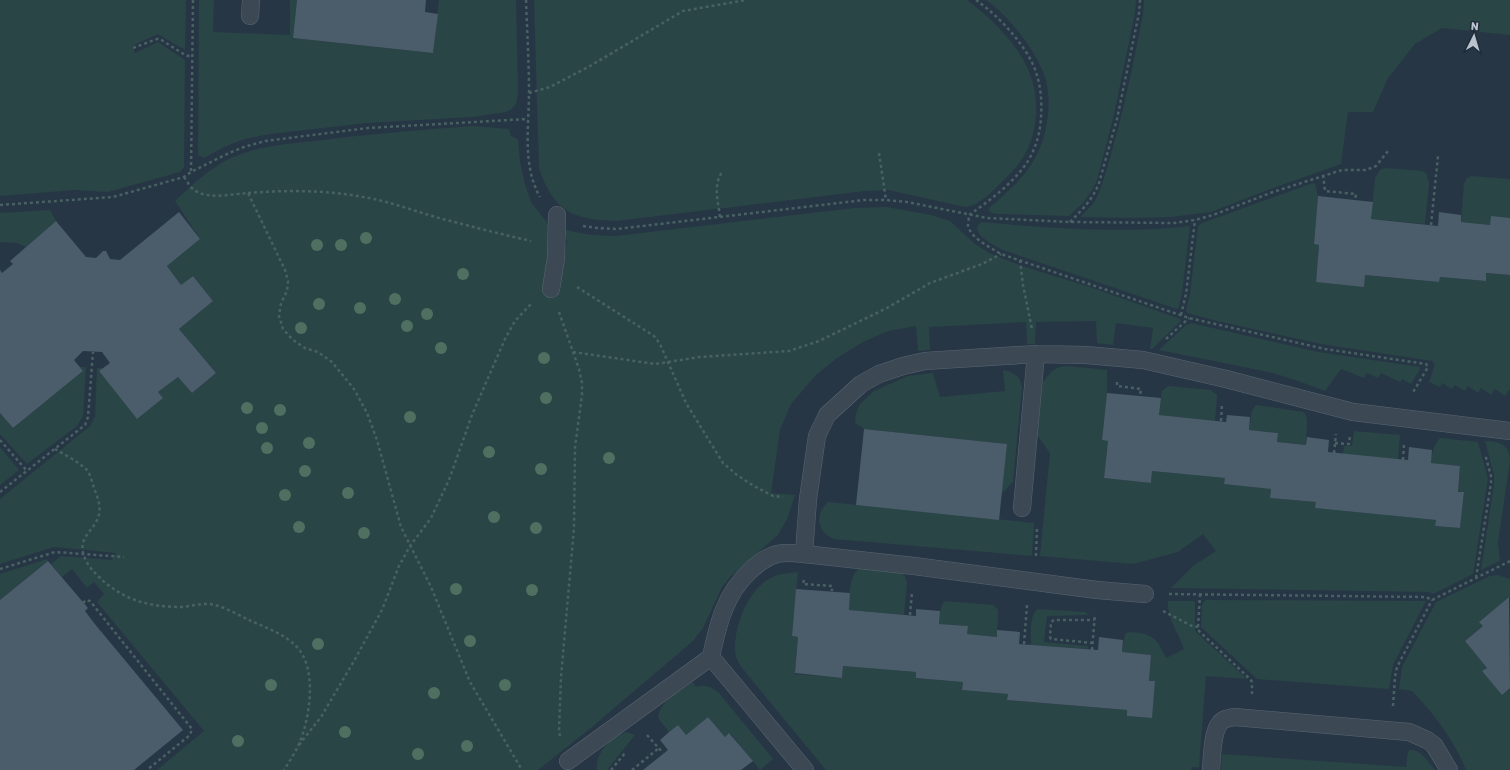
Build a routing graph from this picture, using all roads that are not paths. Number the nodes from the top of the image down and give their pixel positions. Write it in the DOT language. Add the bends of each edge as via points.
graph roads {
  1 [pos="556,215"];
  2 [pos="553,281"];
  3 [pos="1036,354"];
  4 [pos="1510,431"];
  5 [pos="1022,508"];
  6 [pos="804,554"];
  7 [pos="1145,594"];
  8 [pos="711,656"];
  9 [pos="568,761"];
  10 [pos="805,770"];
  11 [pos="1211,770"];
  12 [pos="1449,770"];
  1 -- 2 [label="lane" via="557,246"];
  3 -- 4 [label="lane" via="1143,360 1226,379 1338,410"];
  3 -- 5 [label="lane"];
  3 -- 6 [label="lane" via="925,361 879,374 861,384 827,415 818,436 808,499"];
  6 -- 7 [label="lane"];
  6 -- 8 [label="lane" via="788,552 762,560 742,578 724,607"];
  8 -- 9 [label="lane"];
  8 -- 10 [label="lane"];
  11 -- 12 [label="lane" via="1216,728 1220,722 1234,717 1409,732 1434,745"];
}
